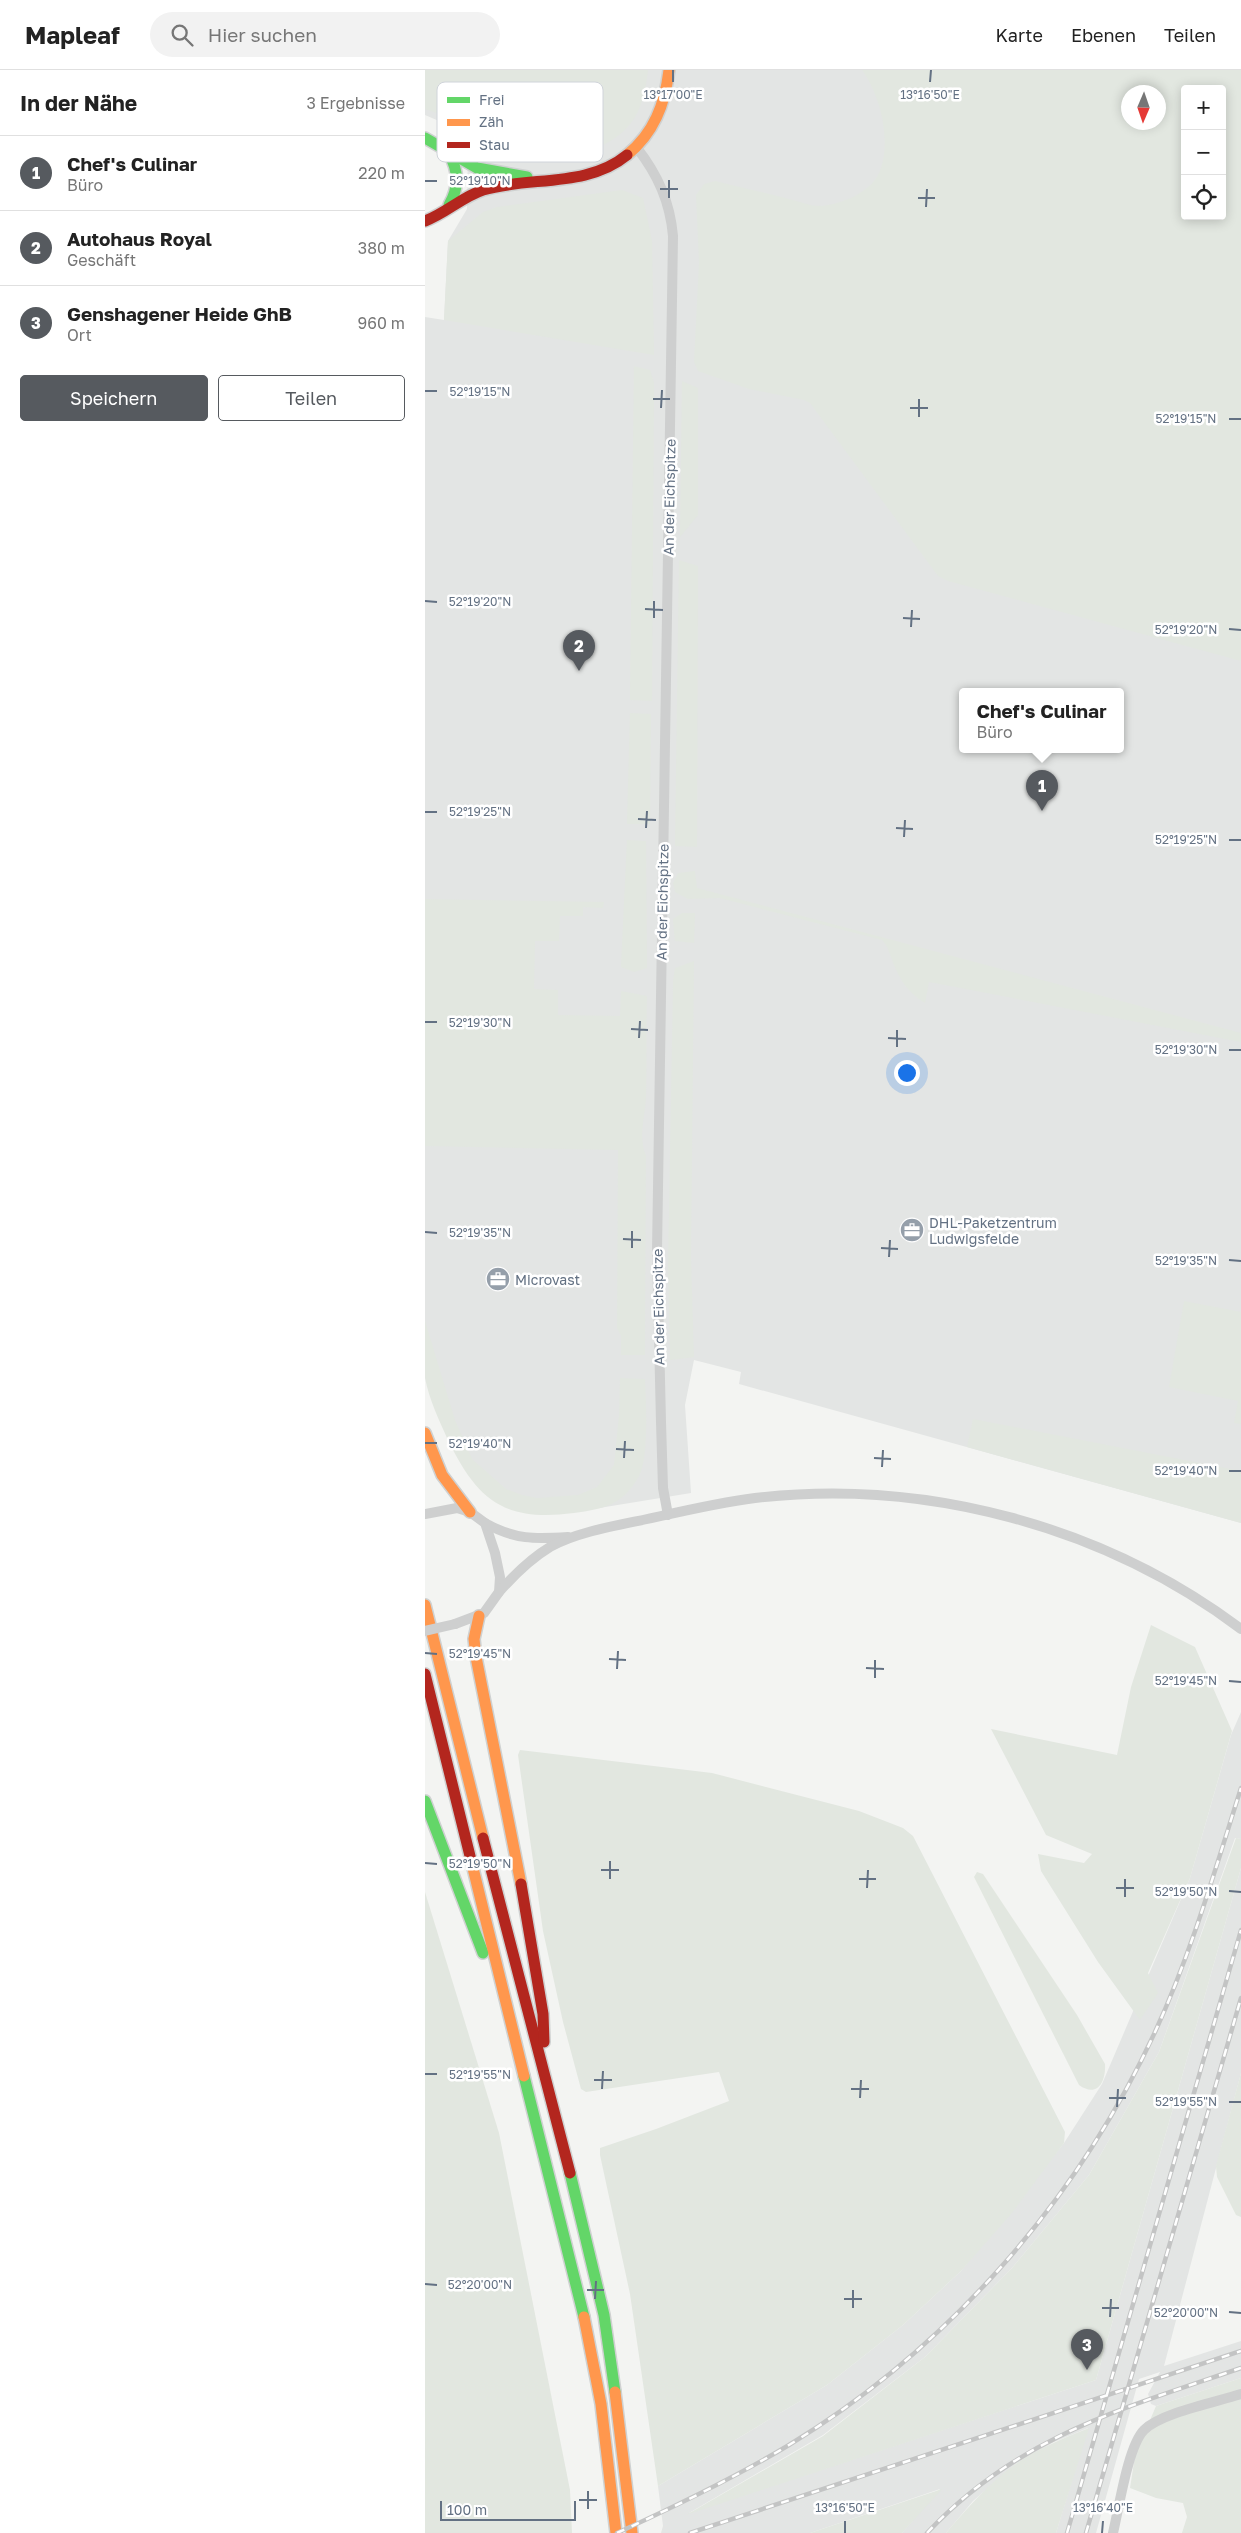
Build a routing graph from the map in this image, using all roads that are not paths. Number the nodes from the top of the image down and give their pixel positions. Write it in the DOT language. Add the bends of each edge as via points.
graph roads {
  1 [pos="669,70"];
  2 [pos="425,138"];
  3 [pos="437,145"];
  4 [pos="637,148"];
  5 [pos="453,162"];
  6 [pos="467,162"];
  7 [pos="547,179"];
  8 [pos="447,208"];
  9 [pos="425,221"];
  10 [pos="425,1432"];
  11 [pos="470,1512"];
  12 [pos="428,1513"];
  13 [pos="668,1515"];
  14 [pos="485,1524"];
  15 [pos="579,1536"];
  16 [pos="499,1592"];
  17 [pos="425,1605"];
  18 [pos="479,1616"];
  19 [pos="1241,1629"];
  20 [pos="425,1631"];
  21 [pos="425,1674"];
  22 [pos="425,1801"];
  23 [pos="517,2042"];
  24 [pos="545,2070"];
  25 [pos="1241,2394"];
  26 [pos="616,2533"];
  27 [pos="632,2533"];
  28 [pos="1113,2533"];
  1 -- 4 [label="main road" via="662,109"];
  2 -- 3 [label="main road"];
  4 -- 7 [label="main road" via="599,171"];
  4 -- 13 [label="street, An der Eichspitze" via="662,187 669,206 673,236 657,1251 662,1460"];
  5 -- 8 [label="main road" via="458,180 455,195"];
  6 -- 7 [label="main road" via="498,173"];
  7 -- 8 [label="main road" via="481,191"];
  8 -- 9 [label="main road"];
  10 -- 11 [label="main road" via="439,1473"];
  11 -- 12 [label="street" via="457,1508"];
  11 -- 14 [label="street"];
  13 -- 15 [label="street"];
  13 -- 19 [label="street" via="756,1498 818,1494 889,1496 970,1508 1032,1523 1121,1557 1178,1588"];
  14 -- 15 [label="street" via="503,1533 525,1538"];
  14 -- 16 [label="street" via="500,1577"];
  15 -- 16 [label="street" via="551,1547 519,1570"];
  16 -- 18 [label="street"];
  17 -- 24 [label="main road" via="515,1964"];
  18 -- 20 [label="street, bridge"];
  18 -- 24 [label="main road" via="474,1639 476,1657 526,1908 543,2014"];
  21 -- 23 [label="main road"];
  22 -- 23 [label="main road"];
  23 -- 26 [label="main road" via="597,2380"];
  24 -- 27 [label="main road" via="604,2316"];
  25 -- 28 [label="street" via="1163,2418 1141,2433 1130,2458"];
}
